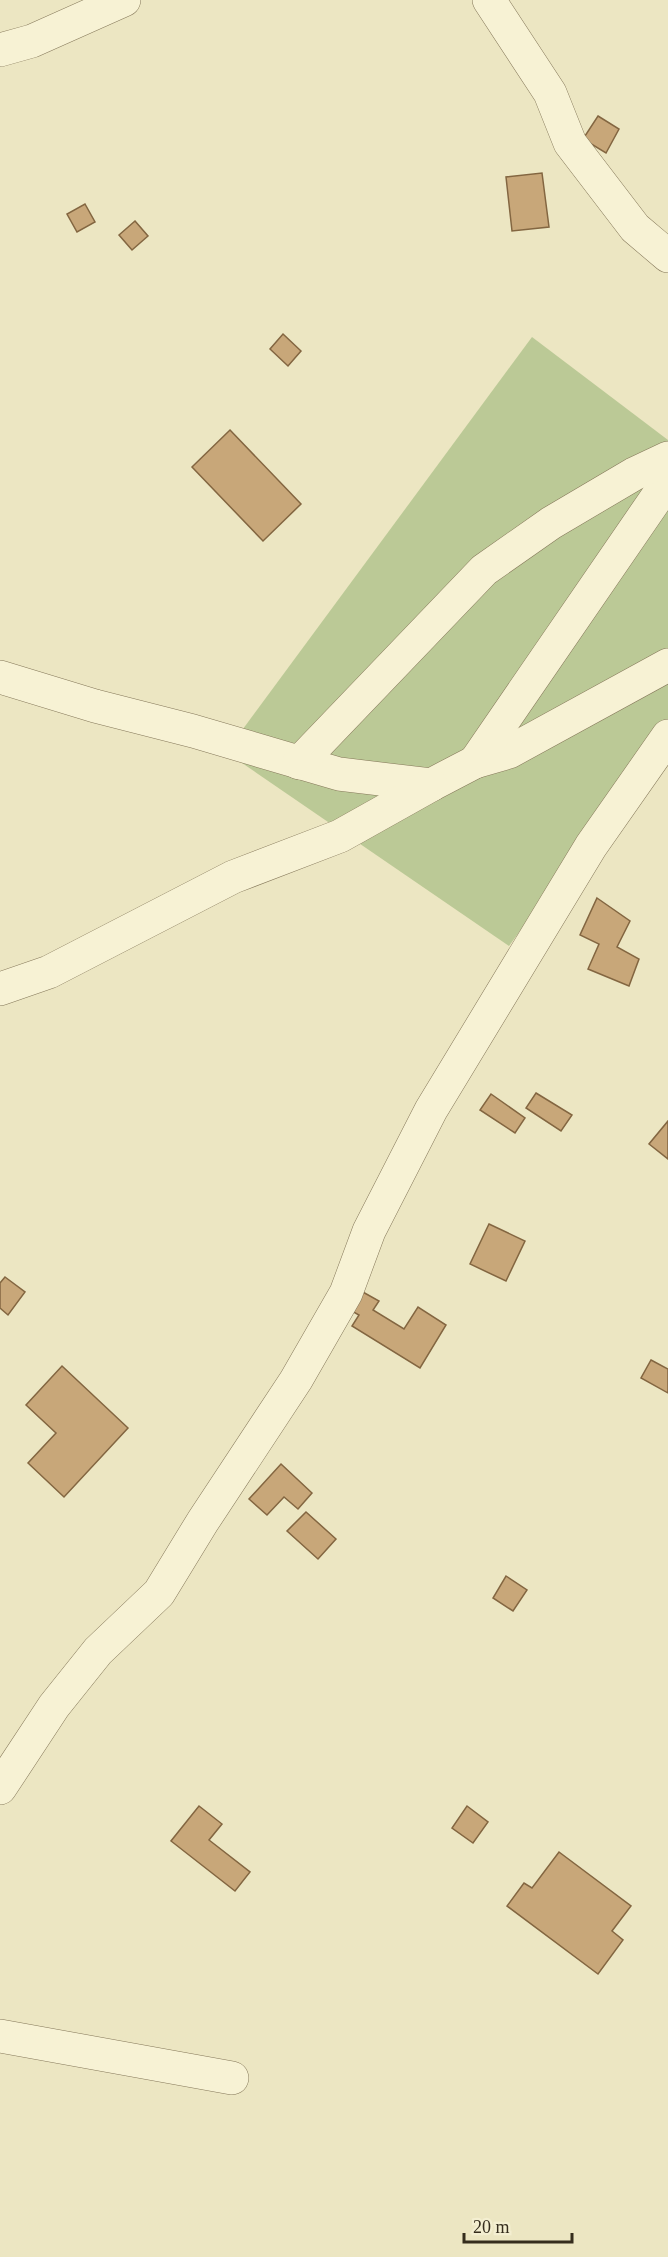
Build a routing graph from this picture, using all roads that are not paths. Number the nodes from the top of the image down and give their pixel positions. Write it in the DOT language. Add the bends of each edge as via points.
graph roads {
  1 [pos="124,0"];
  2 [pos="489,0"];
  3 [pos="0,50"];
  4 [pos="668,256"];
  5 [pos="668,458"];
  6 [pos="668,481"];
  7 [pos="668,665"];
  8 [pos="0,677"];
  9 [pos="668,736"];
  10 [pos="474,762"];
  11 [pos="299,763"];
  12 [pos="431,785"];
  13 [pos="0,989"];
  14 [pos="0,1788"];
  15 [pos="0,2036"];
  16 [pos="232,2078"];
  1 -- 3 [label="street"];
  2 -- 4 [label="street" via="550,93 570,143 635,228"];
  5 -- 11 [label="street" via="560,518 484,570"];
  6 -- 10 [label="street"];
  7 -- 10 [label="street" via="509,752"];
  8 -- 11 [label="street"];
  9 -- 14 [label="street" via="591,846 431,1110 369,1231 346,1293 296,1380 159,1593 98,1651 54,1706"];
  10 -- 12 [label="street"];
  11 -- 12 [label="street" via="339,774"];
  12 -- 13 [label="street" via="340,836 233,877 50,972"];
  15 -- 16 [label="street"];
}
